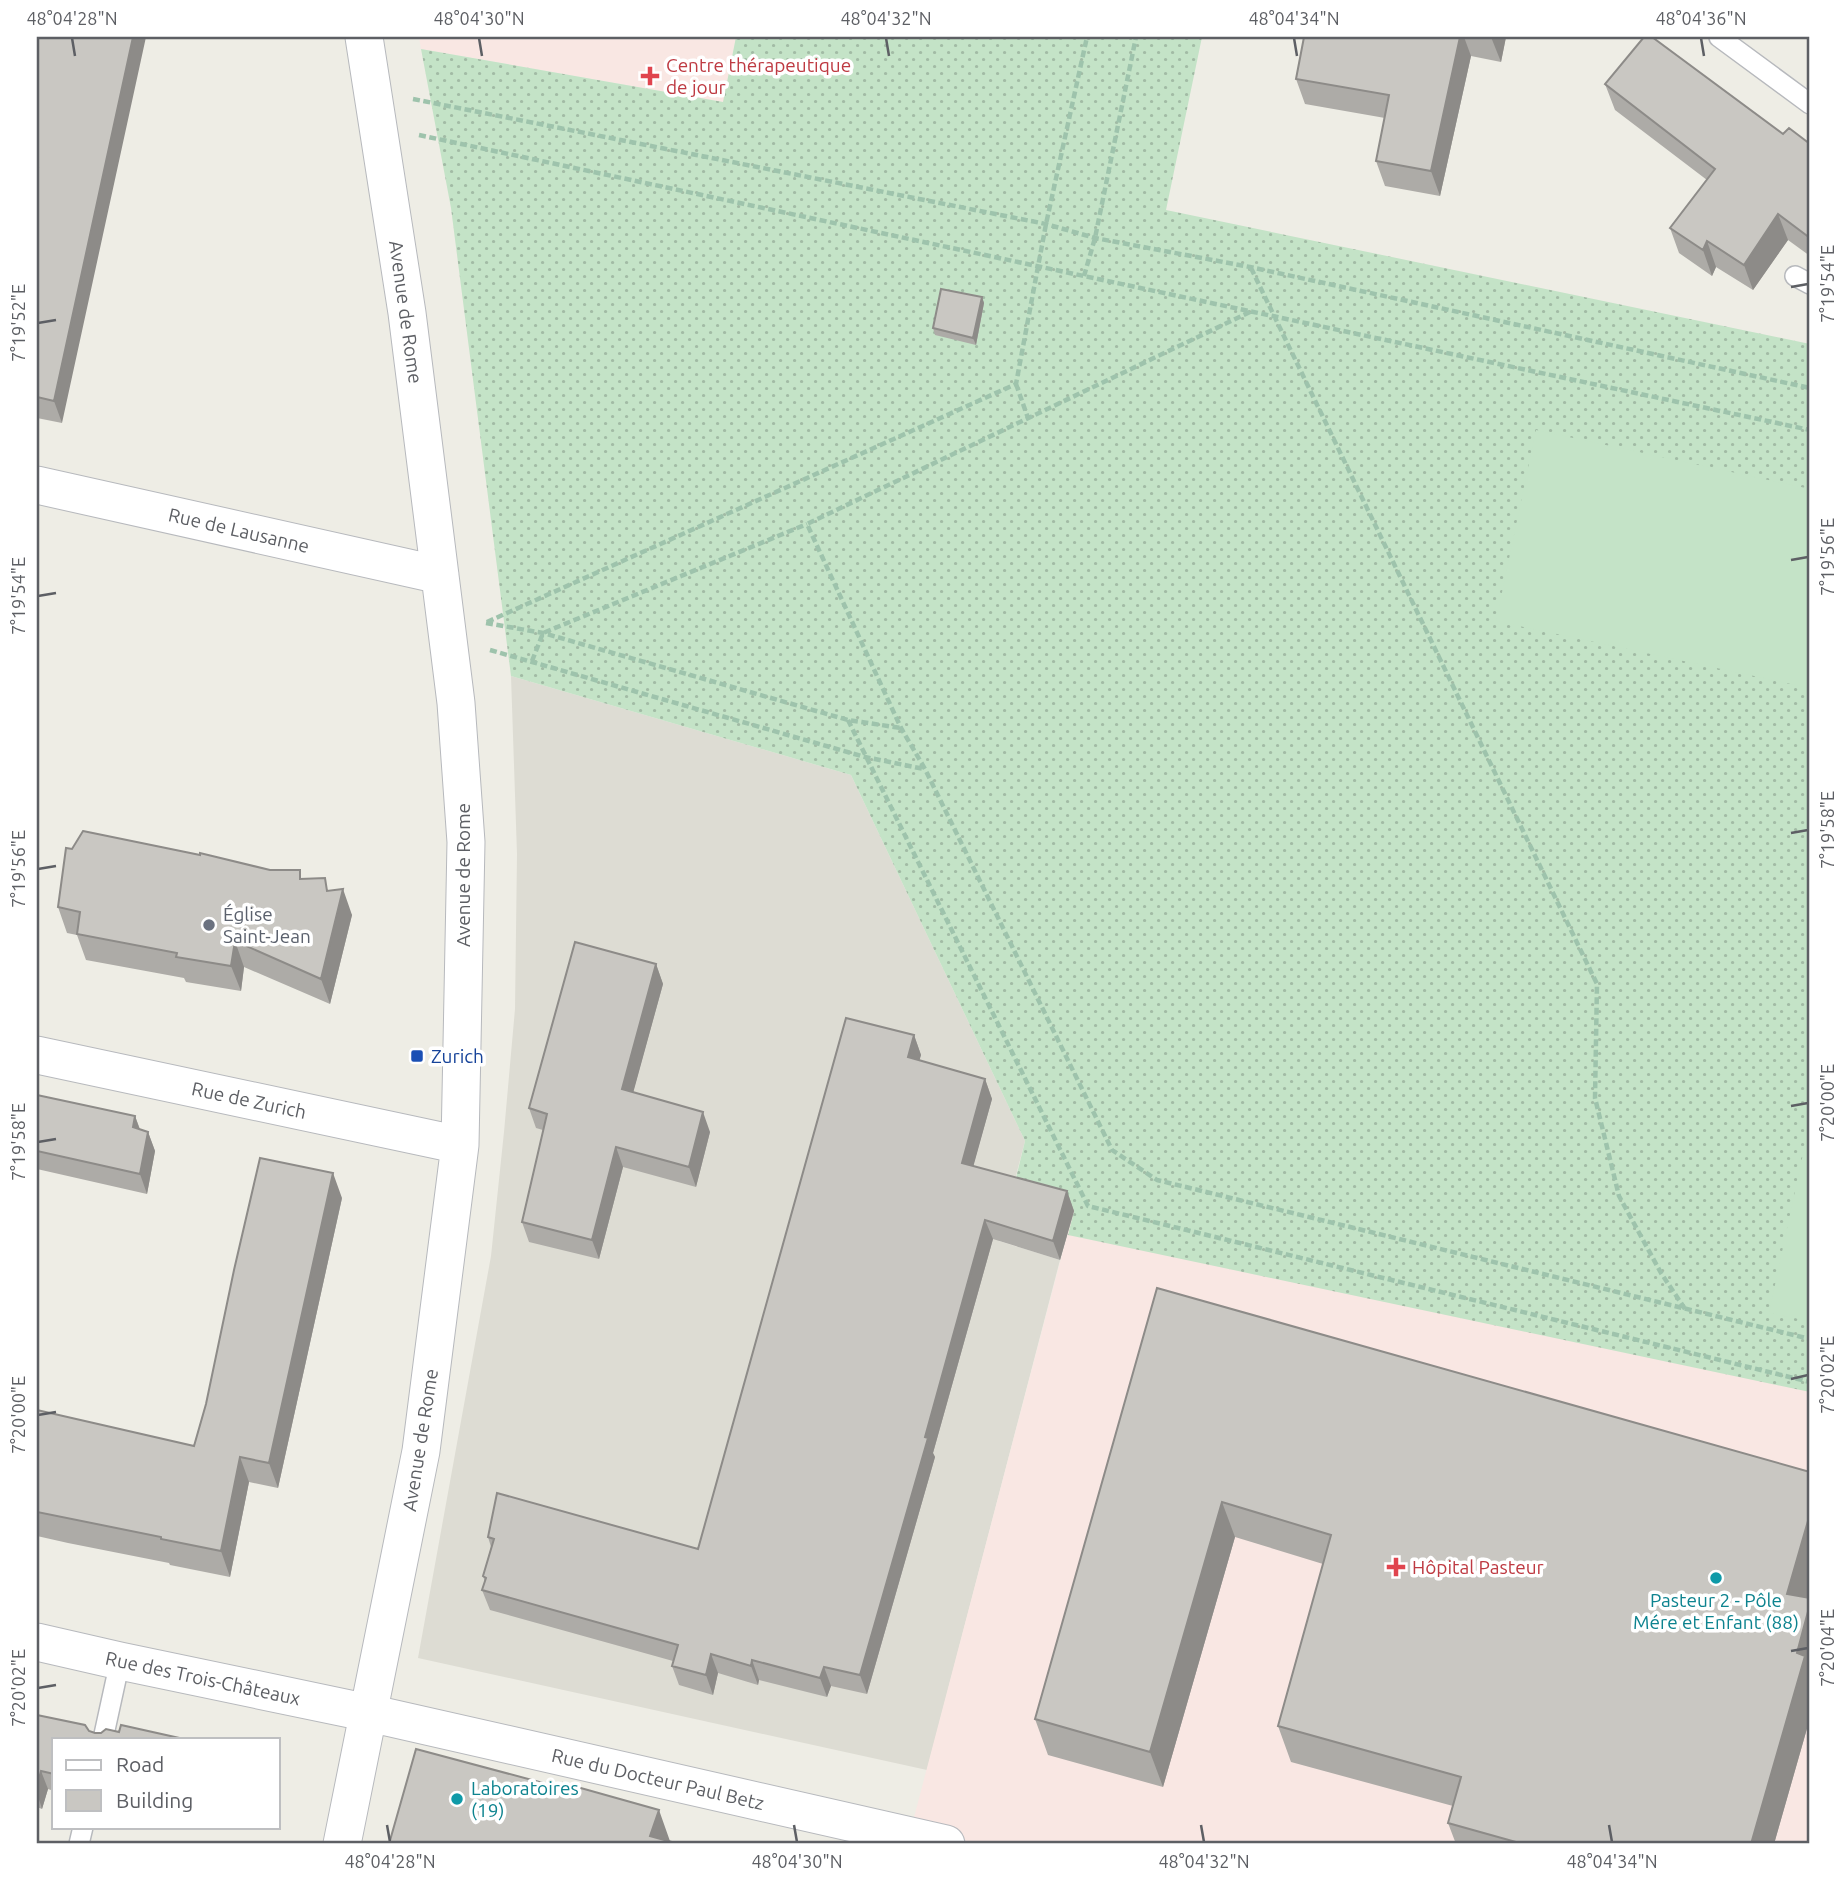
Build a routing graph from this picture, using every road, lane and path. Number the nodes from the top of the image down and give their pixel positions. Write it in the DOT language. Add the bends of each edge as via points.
graph roads {
  1 [pos="364,37"];
  2 [pos="1087,37"];
  3 [pos="1136,37"];
  4 [pos="1719,37"];
  5 [pos="373,90"];
  6 [pos="1810,104"];
  7 [pos="377,127"];
  8 [pos="1046,224"];
  9 [pos="1096,238"];
  10 [pos="1039,266"];
  11 [pos="1250,267"];
  12 [pos="1084,276"];
  13 [pos="1250,312"];
  14 [pos="1274,316"];
  15 [pos="1016,384"];
  16 [pos="1810,388"];
  17 [pos="1028,418"];
  18 [pos="1810,430"];
  19 [pos="37,485"];
  20 [pos="807,524"];
  21 [pos="440,575"];
  22 [pos="543,633"];
  23 [pos="448,639"];
  24 [pos="532,661"];
  25 [pos="848,720"];
  26 [pos="901,728"];
  27 [pos="865,757"];
  28 [pos="925,769"];
  29 [pos="37,1055"];
  30 [pos="460,1145"];
  31 [pos="1685,1309"];
  32 [pos="1810,1339"];
  33 [pos="1810,1382"];
  34 [pos="37,1642"];
  35 [pos="121,1661"];
  36 [pos="369,1713"];
  37 [pos="103,1738"];
  38 [pos="342,1844"];
  39 [pos="947,1844"];
  1 -- 5 [label="street, Avenue de Rome"];
  2 -- 8 [label="path"];
  3 -- 9 [label="path"];
  4 -- 6 [label="lane"];
  5 -- 7 [label="street, Avenue de Rome"];
  5 -- 8 [label="path"];
  7 -- 10 [label="path"];
  7 -- 21 [label="street, Avenue de Rome" via="407,313"];
  8 -- 9 [label="path"];
  8 -- 10 [label="path"];
  9 -- 11 [label="path"];
  9 -- 12 [label="path"];
  10 -- 12 [label="path"];
  10 -- 15 [label="path"];
  11 -- 14 [label="path"];
  11 -- 16 [label="path"];
  12 -- 13 [label="path"];
  13 -- 14 [label="path"];
  13 -- 17 [label="path"];
  14 -- 18 [label="path"];
  14 -- 31 [label="path" via="1597,984 1595,1098 1619,1196"];
  15 -- 17 [label="path"];
  15 -- 22 [label="path" via="486,623"];
  17 -- 20 [label="path"];
  19 -- 21 [label="street, Rue de Lausanne"];
  20 -- 22 [label="path"];
  20 -- 26 [label="path"];
  21 -- 23 [label="street, Avenue de Rome"];
  22 -- 24 [label="path"];
  22 -- 25 [label="path"];
  23 -- 24 [label="path"];
  23 -- 30 [label="street, Avenue de Rome" via="466,842"];
  24 -- 27 [label="path"];
  25 -- 26 [label="path"];
  25 -- 27 [label="path"];
  26 -- 28 [label="path"];
  27 -- 28 [label="path"];
  27 -- 33 [label="path" via="1088,1206"];
  28 -- 31 [label="path" via="1112,1150 1157,1180"];
  29 -- 30 [label="street, Rue de Zurich"];
  30 -- 36 [label="street, Avenue de Rome" via="421,1451"];
  31 -- 32 [label="path"];
  34 -- 35 [label="street, Rue des Trois-Châteaux"];
  35 -- 36 [label="street, Rue des Trois-Châteaux"];
  35 -- 37 [label="lane"];
  36 -- 38 [label="street, Avenue de Rome"];
  36 -- 39 [label="street, Rue du Docteur Paul Betz"];
}
